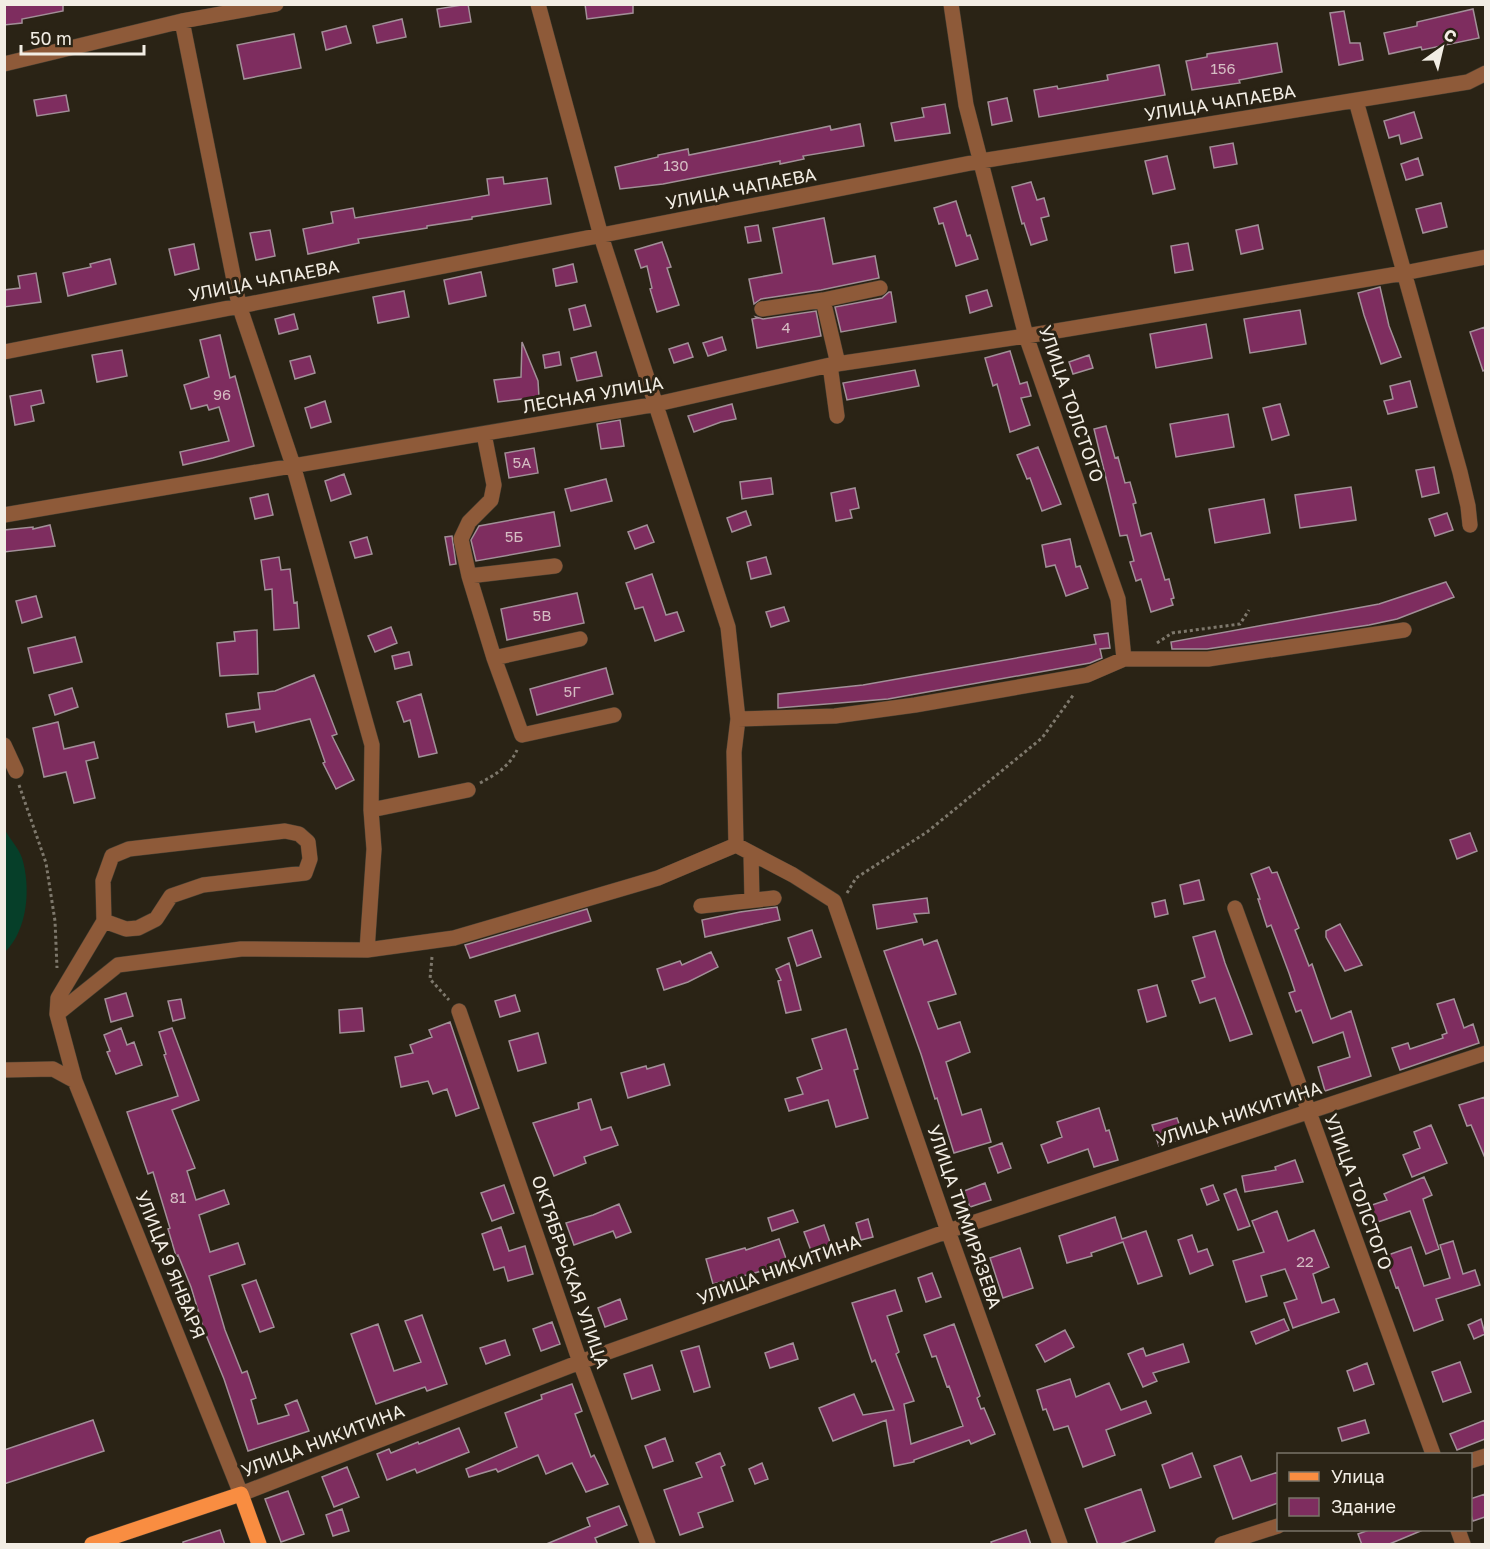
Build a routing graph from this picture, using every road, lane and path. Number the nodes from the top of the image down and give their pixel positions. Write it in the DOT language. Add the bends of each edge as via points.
graph roads {
  1 [pos="276,4"];
  2 [pos="538,4"];
  3 [pos="951,4"];
  4 [pos="182,21"];
  5 [pos="4,64"];
  6 [pos="1485,73"];
  7 [pos="1356,101"];
  8 [pos="981,161"];
  9 [pos="601,236"];
  10 [pos="1485,257"];
  11 [pos="1404,273"];
  12 [pos="880,288"];
  13 [pos="823,300"];
  14 [pos="239,305"];
  15 [pos="762,309"];
  16 [pos="1026,336"];
  17 [pos="4,352"];
  18 [pos="834,365"];
  19 [pos="657,404"];
  20 [pos="837,416"];
  21 [pos="484,434"];
  22 [pos="293,465"];
  23 [pos="4,515"];
  24 [pos="1470,525"];
  25 [pos="555,566"];
  26 [pos="469,576"];
  27 [pos="1249,610"];
  28 [pos="1404,630"];
  29 [pos="580,639"];
  30 [pos="494,658"];
  31 [pos="1131,659"];
  32 [pos="1087,675"];
  33 [pos="614,715"];
  34 [pos="738,719"];
  35 [pos="522,735"];
  36 [pos="4,745"];
  37 [pos="16,771"];
  38 [pos="468,790"];
  39 [pos="371,810"];
  40 [pos="736,846"];
  41 [pos="751,853"];
  42 [pos="774,898"];
  43 [pos="752,900"];
  44 [pos="701,906"];
  45 [pos="835,906"];
  46 [pos="1234,908"];
  47 [pos="104,921"];
  48 [pos="367,950"];
  49 [pos="426,951"];
  50 [pos="58,998"];
  51 [pos="456,1008"];
  52 [pos="57,1014"];
  53 [pos="1485,1053"];
  54 [pos="4,1070"];
  55 [pos="75,1081"];
  56 [pos="1308,1113"];
  57 [pos="948,1231"];
  58 [pos="580,1362"];
  59 [pos="1432,1453"];
  60 [pos="241,1494"];
  61 [pos="1277,1526"];
  62 [pos="92,1545"];
  63 [pos="260,1545"];
  64 [pos="648,1545"];
  65 [pos="1060,1545"];
  66 [pos="1222,1545"];
  1 -- 4 [label="street"];
  2 -- 9 [label="street"];
  3 -- 8 [label="street, УЛИЦА ТОЛСТОГО" via="966,105"];
  4 -- 5 [label="street"];
  4 -- 14 [label="street"];
  6 -- 7 [label="street, УЛИЦА ЧАПАЕВА" via="1468,82"];
  7 -- 8 [label="street, УЛИЦА ЧАПАЕВА"];
  7 -- 11 [label="street"];
  8 -- 9 [label="street, УЛИЦА ЧАПАЕВА"];
  8 -- 16 [label="street, УЛИЦА ТОЛСТОГО"];
  9 -- 14 [label="street, УЛИЦА ЧАПАЕВА"];
  9 -- 19 [label="street"];
  10 -- 11 [label="street, ЛЕСНАЯ УЛИЦА"];
  11 -- 16 [label="street, ЛЕСНАЯ УЛИЦА"];
  11 -- 24 [label="street" via="1460,472"];
  12 -- 13 [label="street"];
  13 -- 15 [label="street"];
  13 -- 18 [label="street"];
  14 -- 17 [label="street, УЛИЦА ЧАПАЕВА"];
  14 -- 22 [label="street"];
  16 -- 18 [label="street, ЛЕСНАЯ УЛИЦА"];
  16 -- 31 [label="street, УЛИЦА ТОЛСТОГО" via="1118,599"];
  18 -- 19 [label="street, ЛЕСНАЯ УЛИЦА"];
  18 -- 20 [label="street"];
  19 -- 21 [label="street, ЛЕСНАЯ УЛИЦА"];
  19 -- 34 [label="street" via="728,627"];
  21 -- 22 [label="street, ЛЕСНАЯ УЛИЦА"];
  21 -- 26 [label="street" via="494,484 491,500 469,522 460,539"];
  22 -- 23 [label="street, ЛЕСНАЯ УЛИЦА"];
  22 -- 39 [label="street" via="372,745"];
  25 -- 26 [label="street"];
  26 -- 30 [label="street"];
  27 -- 31 [label="path" via="1240,624 1172,633"];
  28 -- 31 [label="street" via="1208,659"];
  29 -- 30 [label="street"];
  30 -- 35 [label="street"];
  31 -- 32 [label="street"];
  32 -- 34 [label="street" via="835,716"];
  32 -- 45 [label="path" via="1042,738 927,832 856,878"];
  33 -- 35 [label="street"];
  34 -- 40 [label="street" via="734,752"];
  35 -- 38 [label="path" via="514,755 498,773"];
  36 -- 37 [label="street"];
  37 -- 50 [label="path" via="46,863 55,921"];
  38 -- 39 [label="street"];
  39 -- 48 [label="street" via="374,849"];
  40 -- 41 [label="street"];
  40 -- 48 [label="street" via="658,878 454,938"];
  41 -- 43 [label="street"];
  41 -- 45 [label="street" via="793,875"];
  42 -- 43 [label="street"];
  43 -- 44 [label="street"];
  45 -- 57 [label="street, УЛИЦА ТИМИРЯЗЕВА"];
  46 -- 56 [label="street, УЛИЦА ТОЛСТОГО"];
  47 -- 47 [label="street" via="103,881 111,856 129,849 285,831 308,842 310,859 305,873 203,885 171,896 156,919 138,928 126,929"];
  47 -- 50 [label="street"];
  48 -- 52 [label="street" via="241,950 118,965"];
  49 -- 51 [label="path" via="433,958 430,979"];
  50 -- 52 [label="street, УЛИЦА 9 ЯНВАРЯ"];
  51 -- 58 [label="street, ОКТЯБРЬСКАЯ УЛИЦА"];
  52 -- 55 [label="street, УЛИЦА 9 ЯНВАРЯ"];
  53 -- 56 [label="street, УЛИЦА НИКИТИНА"];
  54 -- 55 [label="street" via="53,1069"];
  55 -- 60 [label="street, УЛИЦА 9 ЯНВАРЯ"];
  56 -- 57 [label="street, УЛИЦА НИКИТИНА"];
  56 -- 59 [label="street, УЛИЦА ТОЛСТОГО"];
  57 -- 58 [label="street, УЛИЦА НИКИТИНА"];
  57 -- 65 [label="street, УЛИЦА ТИМИРЯЗЕВА"];
  58 -- 60 [label="street, УЛИЦА НИКИТИНА"];
  58 -- 64 [label="street, ОКТЯБРЬСКАЯ УЛИЦА"];
  60 -- 62 [label="main road, УЛИЦА НИКИТИНА"];
  60 -- 63 [label="main road, УЛИЦА 9 ЯНВАРЯ"];
  61 -- 66 [label="street"];
}
